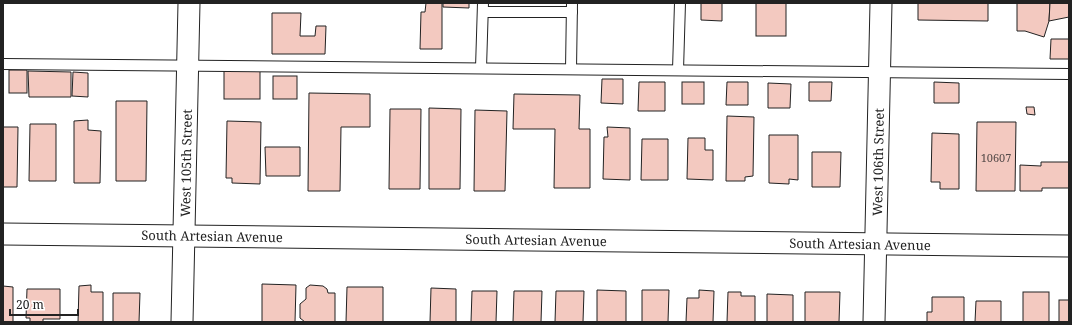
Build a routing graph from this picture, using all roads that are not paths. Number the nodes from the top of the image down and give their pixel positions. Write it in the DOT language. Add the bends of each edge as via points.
graph roads {
  1 [pos="189,3"];
  2 [pos="680,3"];
  3 [pos="881,3"];
  4 [pos="483,8"];
  5 [pos="572,8"];
  6 [pos="3,64"];
  7 [pos="188,66"];
  8 [pos="481,68"];
  9 [pos="571,69"];
  10 [pos="678,70"];
  11 [pos="880,71"];
  12 [pos="1069,74"];
  13 [pos="3,234"];
  14 [pos="184,236"];
  15 [pos="876,244"];
  16 [pos="1069,246"];
  17 [pos="182,322"];
  18 [pos="874,322"];
  1 -- 7 [label="street, West 105th Street"];
  2 -- 10 [label="lane"];
  3 -- 11 [label="street, West 106th Street"];
  4 -- 5 [label="lane"];
  4 -- 8 [label="lane"];
  5 -- 9 [label="lane"];
  6 -- 7 [label="lane"];
  7 -- 8 [label="lane"];
  7 -- 14 [label="street, West 105th Street"];
  8 -- 9 [label="lane"];
  9 -- 10 [label="lane"];
  10 -- 11 [label="lane"];
  11 -- 12 [label="lane"];
  11 -- 15 [label="street, West 106th Street"];
  13 -- 14 [label="street, South Artesian Avenue"];
  14 -- 15 [label="street, South Artesian Avenue"];
  14 -- 17 [label="street, West 105th Street"];
  15 -- 16 [label="street, South Artesian Avenue"];
  15 -- 18 [label="street, West 106th Street"];
}
